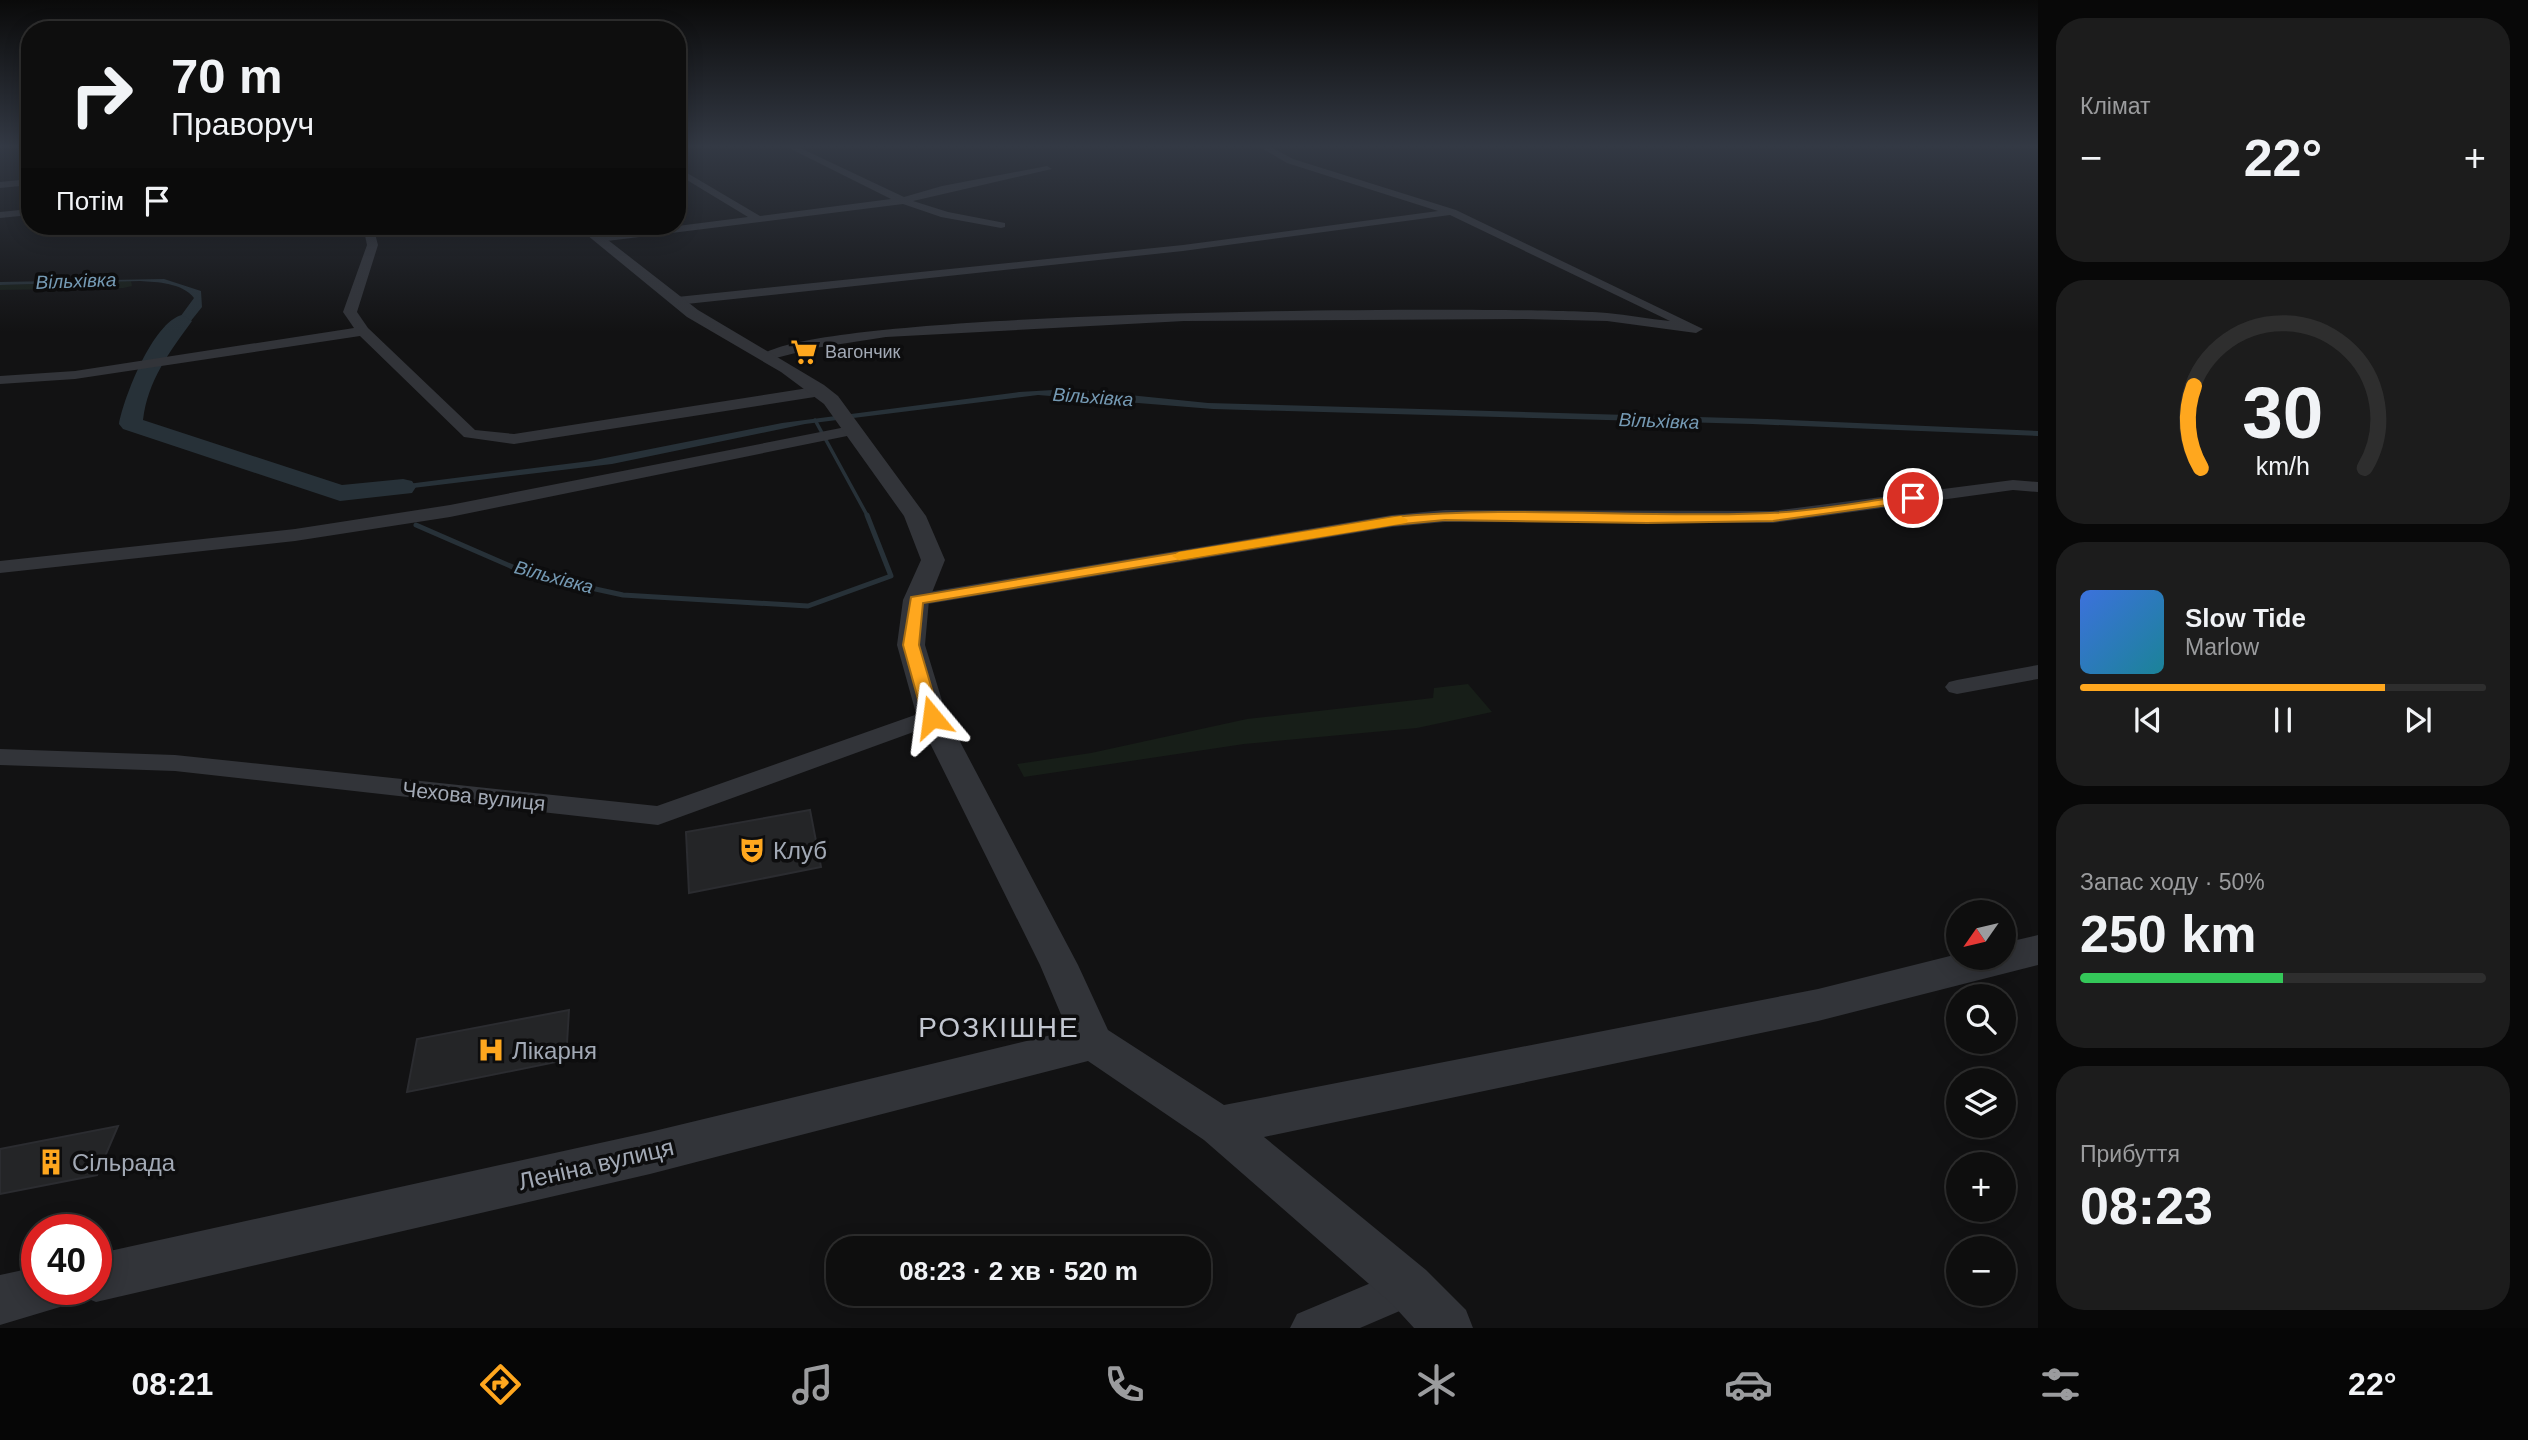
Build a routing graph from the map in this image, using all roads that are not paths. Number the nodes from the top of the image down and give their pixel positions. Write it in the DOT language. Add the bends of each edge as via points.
graph roads {
  1 [pos="740,208"];
  2 [pos="849,208"];
  3 [pos="924,208"];
  4 [pos="1439,208"];
  5 [pos="1452,212"];
  6 [pos="21,213"];
  7 [pos="0,215"];
  8 [pos="760,220"];
  9 [pos="1001,225"];
  10 [pos="686,229"];
  11 [pos="373,235"];
  12 [pos="594,235"];
  13 [pos="633,235"];
  14 [pos="599,239"];
  15 [pos="677,301"];
  16 [pos="363,331"];
  17 [pos="768,356"];
  18 [pos="0,380"];
  19 [pos="826,396"];
  20 [pos="849,427"];
  21 [pos="2038,486"];
  22 [pos="0,567"];
  23 [pos="916,600"];
  24 [pos="2038,672"];
  25 [pos="1956,687"];
  26 [pos="932,717"];
  27 [pos="0,757"];
  28 [pos="2038,950"];
  29 [pos="1093,1042"];
  30 [pos="1219,1125"];
  31 [pos="112,1274"];
  32 [pos="1409,1287"];
  33 [pos="21,1295"];
  34 [pos="0,1300"];
  35 [pos="1311,1328"];
  36 [pos="1448,1328"];
  1 -- 8 [label="street"];
  2 -- 8 [label="street"];
  3 -- 9 [label="street" via="971,222"];
  4 -- 5 [label="street"];
  5 -- 15 [label="street" via="1182,248"];
  5 -- 17 [label="street" via="1696,328 1607,317 1524,314 1184,317 886,332"];
  6 -- 7 [label="street"];
  8 -- 10 [label="street"];
  11 -- 16 [label="street" via="350,312"];
  12 -- 14 [label="street"];
  13 -- 14 [label="street"];
  14 -- 15 [label="street"];
  15 -- 17 [label="street" via="708,324"];
  16 -- 18 [label="street" via="75,375"];
  16 -- 19 [label="street" via="470,434 514,439"];
  17 -- 19 [label="street"];
  19 -- 20 [label="street"];
  20 -- 22 [label="street" via="450,511 295,536"];
  20 -- 23 [label="street" via="915,516 933,560"];
  21 -- 23 [label="street" via="2013,485 1773,517 1445,516 1392,521"];
  23 -- 26 [label="street" via="911,645"];
  24 -- 25 [label="street"];
  26 -- 27 [label="street, Чехова вулиця" via="658,816 175,763"];
  26 -- 29 [label="street" via="1059,965"];
  28 -- 30 [label="street" via="1818,1005"];
  29 -- 30 [label="street"];
  29 -- 31 [label="street, Леніна вулиця" via="650,1153"];
  30 -- 32 [label="street"];
  32 -- 35 [label="street"];
  32 -- 36 [label="street"];
  33 -- 34 [label="street"];
}
